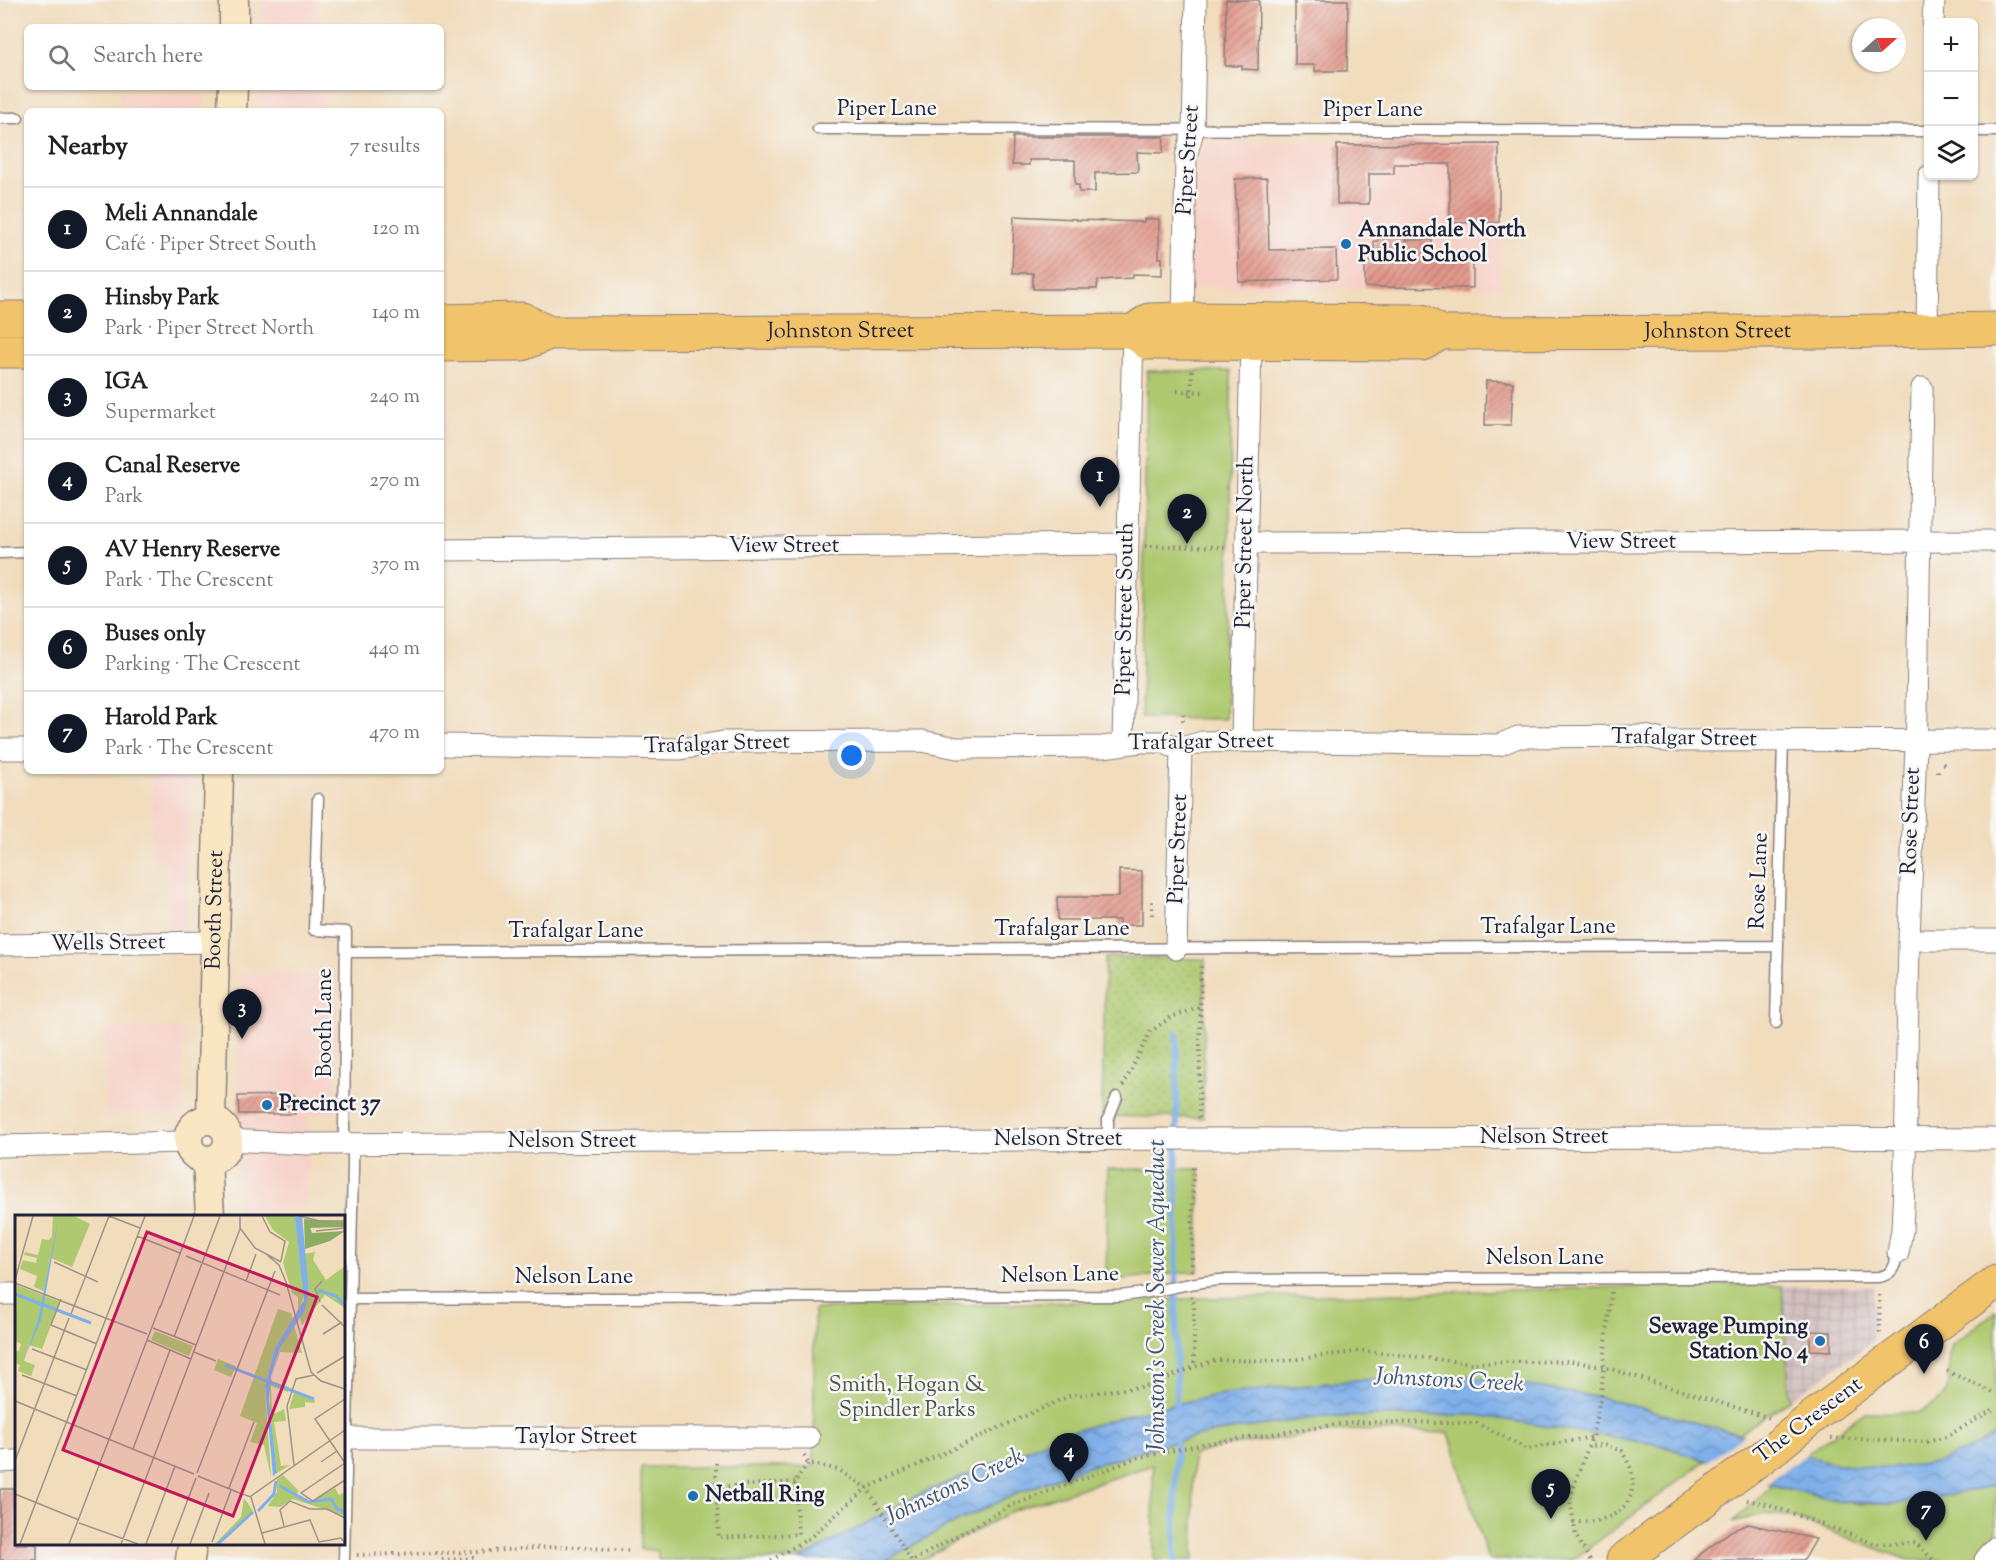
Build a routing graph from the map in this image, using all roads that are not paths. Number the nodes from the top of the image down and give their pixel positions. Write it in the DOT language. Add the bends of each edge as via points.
graph roads {
  1 [pos="234,0"];
  2 [pos="1196,0"];
  3 [pos="1934,0"];
  4 [pos="1933,18"];
  5 [pos="234,24"];
  6 [pos="233,90"];
  7 [pos="232,108"];
  8 [pos="0,118"];
  9 [pos="18,118"];
  10 [pos="818,129"];
  11 [pos="1193,131"];
  12 [pos="1924,131"];
  13 [pos="1978,131"];
  14 [pos="1996,131"];
  15 [pos="1929,180"];
  16 [pos="0,318"];
  17 [pos="24,318"];
  18 [pos="1183,319"];
  19 [pos="444,321"];
  20 [pos="1927,329"];
  21 [pos="1996,329"];
  22 [pos="1133,331"];
  23 [pos="549,333"];
  24 [pos="1442,333"];
  25 [pos="1251,343"];
  26 [pos="444,345"];
  27 [pos="0,351"];
  28 [pos="24,351"];
  29 [pos="1922,388"];
  30 [pos="1996,541"];
  31 [pos="1919,542"];
  32 [pos="1134,545"];
  33 [pos="1240,545"];
  34 [pos="444,550"];
  35 [pos="24,552"];
  36 [pos="0,553"];
  37 [pos="1782,740"];
  38 [pos="1915,740"];
  39 [pos="1996,740"];
  40 [pos="1242,741"];
  41 [pos="1123,744"];
  42 [pos="444,745"];
  43 [pos="1181,748"];
  44 [pos="0,749"];
  45 [pos="24,749"];
  46 [pos="219,774"];
  47 [pos="318,799"];
  48 [pos="1909,940"];
  49 [pos="1996,940"];
  50 [pos="216,942"];
  51 [pos="0,945"];
  52 [pos="1778,946"];
  53 [pos="1176,950"];
  54 [pos="346,952"];
  55 [pos="1776,1023"];
  56 [pos="1117,1097"];
  57 [pos="219,1130"];
  58 [pos="1905,1138"];
  59 [pos="1996,1139"];
  60 [pos="1108,1140"];
  61 [pos="349,1144"];
  62 [pos="0,1146"];
  63 [pos="198,1151"];
  64 [pos="210,1215"];
  65 [pos="1898,1253"];
  66 [pos="1996,1282"];
  67 [pos="351,1299"];
  68 [pos="345,1438"];
  69 [pos="809,1438"];
  70 [pos="15,1461"];
  71 [pos="0,1462"];
  72 [pos="192,1545"];
  73 [pos="1996,1547"];
  74 [pos="190,1560"];
  75 [pos="1623,1560"];
  76 [pos="1985,1560"];
  1 -- 5 [label="main road"];
  2 -- 11 [label="street, Piper Street"];
  3 -- 4 [label="street"];
  6 -- 7 [label="main road"];
  8 -- 9 [label="lane"];
  10 -- 11 [label="lane, Piper Lane"];
  11 -- 12 [label="lane, Piper Lane"];
  11 -- 18 [label="street, Piper Street" via="1186,157"];
  13 -- 14 [label="lane"];
  15 -- 20 [label="street"];
  16 -- 17 [label="main road"];
  18 -- 22 [label="main road, Johnston Street" via="1149,320"];
  18 -- 24 [label="main road, Johnston Street" via="1422,321"];
  19 -- 23 [label="main road, Johnston Street" via="522,319"];
  20 -- 21 [label="main road, Johnston Street"];
  20 -- 24 [label="main road, Johnston Street"];
  22 -- 23 [label="main road, Johnston Street"];
  22 -- 25 [label="main road, Johnston Street" via="1148,343"];
  22 -- 32 [label="street, Piper Street South"];
  23 -- 26 [label="main road, Johnston Street" via="522,344"];
  24 -- 25 [label="main road, Johnston Street" via="1422,344"];
  25 -- 33 [label="street, Piper Street North"];
  27 -- 28 [label="main road"];
  29 -- 31 [label="street, Rose Street"];
  30 -- 31 [label="street, View Street"];
  31 -- 33 [label="street, View Street"];
  31 -- 38 [label="street, Rose Street"];
  32 -- 34 [label="street, View Street"];
  32 -- 41 [label="street, Piper Street South"];
  33 -- 40 [label="street, Piper Street North"];
  35 -- 36 [label="lane"];
  37 -- 38 [label="street, Trafalgar Street"];
  37 -- 40 [label="street, Trafalgar Street" via="1518,737 1499,745"];
  37 -- 52 [label="lane, Rose Lane"];
  38 -- 39 [label="street, Trafalgar Street"];
  38 -- 48 [label="street, Rose Street"];
  40 -- 43 [label="street, Trafalgar Street" via="1203,742"];
  41 -- 42 [label="street, Trafalgar Street" via="957,748 922,741 723,742 680,749"];
  41 -- 43 [label="street, Trafalgar Street" via="1165,742"];
  43 -- 53 [label="street, Piper Street"];
  44 -- 45 [label="street"];
  46 -- 50 [label="main road, Booth Street"];
  47 -- 54 [label="lane" via="314,930 346,932"];
  48 -- 49 [label="street"];
  48 -- 58 [label="street, Rose Street"];
  50 -- 51 [label="street, Wells Street"];
  50 -- 57 [label="main road, Booth Street"];
  52 -- 53 [label="lane, Trafalgar Lane"];
  52 -- 55 [label="lane, Rose Lane"];
  53 -- 54 [label="lane, Trafalgar Lane"];
  54 -- 61 [label="lane, Booth Lane" via="344,1126"];
  56 -- 60 [label="lane" via="1108,1119"];
  57 -- 61 [label="street, Nelson Street" via="308,1144"];
  57 -- 63 [label="main road" via="225,1151 217,1159"];
  58 -- 59 [label="street, Nelson Street"];
  58 -- 60 [label="street, Nelson Street"];
  58 -- 65 [label="street, Rose Street"];
  60 -- 61 [label="street, Nelson Street"];
  61 -- 67 [label="lane, Booth Lane" via="353,1152"];
  62 -- 63 [label="street"];
  63 -- 64 [label="main road"];
  65 -- 67 [label="lane, Nelson Lane" via="1893,1270 1878,1277 1221,1280 1124,1296"];
  66 -- 75 [label="main road, The Crescent, bridge" via="1822,1427 1723,1484"];
  67 -- 68 [label="lane, Booth Lane"];
  68 -- 69 [label="street, Taylor Street"];
  70 -- 71 [label="street"];
  72 -- 74 [label="main road"];
  73 -- 76 [label="street"];
}
